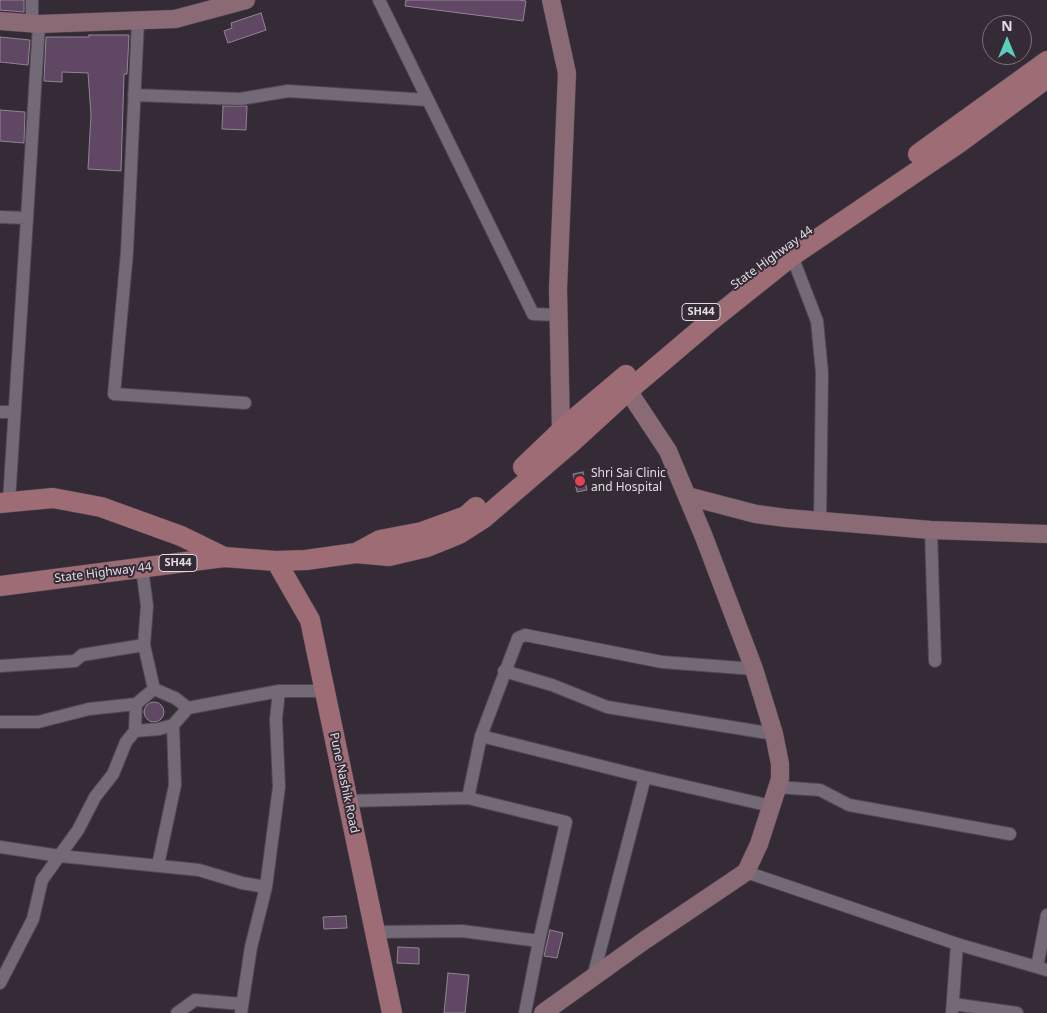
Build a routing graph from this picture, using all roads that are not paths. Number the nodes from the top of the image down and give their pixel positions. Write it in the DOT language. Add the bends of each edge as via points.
graph roads {
  1 [pos="32,0"];
  2 [pos="246,0"];
  3 [pos="379,0"];
  4 [pos="551,0"];
  5 [pos="0,21"];
  6 [pos="138,21"];
  7 [pos="36,24"];
  8 [pos="1047,61"];
  9 [pos="1047,78"];
  10 [pos="134,95"];
  11 [pos="428,100"];
  12 [pos="945,144"];
  13 [pos="853,207"];
  14 [pos="0,217"];
  15 [pos="28,218"];
  16 [pos="792,256"];
  17 [pos="558,316"];
  18 [pos="624,385"];
  19 [pos="245,403"];
  20 [pos="0,412"];
  21 [pos="14,412"];
  22 [pos="566,437"];
  23 [pos="686,496"];
  24 [pos="5,502"];
  25 [pos="820,521"];
  26 [pos="932,530"];
  27 [pos="1047,534"];
  28 [pos="224,558"];
  29 [pos="276,561"];
  30 [pos="142,568"];
  31 [pos="0,586"];
  32 [pos="144,645"];
  33 [pos="935,661"];
  34 [pos="0,666"];
  35 [pos="754,669"];
  36 [pos="504,672"];
  37 [pos="154,689"];
  38 [pos="325,690"];
  39 [pos="280,691"];
  40 [pos="136,704"];
  41 [pos="188,708"];
  42 [pos="0,722"];
  43 [pos="173,725"];
  44 [pos="135,731"];
  45 [pos="774,734"];
  46 [pos="481,736"];
  47 [pos="645,777"];
  48 [pos="777,787"];
  49 [pos="468,798"];
  50 [pos="348,801"];
  51 [pos="771,806"];
  52 [pos="1010,834"];
  53 [pos="0,847"];
  54 [pos="60,856"];
  55 [pos="158,865"];
  56 [pos="746,872"];
  57 [pos="266,888"];
  58 [pos="1047,915"];
  59 [pos="375,932"];
  60 [pos="539,941"];
  61 [pos="957,944"];
  62 [pos="6,960"];
  63 [pos="1042,969"];
  64 [pos="593,977"];
  65 [pos="0,983"];
  66 [pos="242,1008"];
  67 [pos="952,1008"];
  68 [pos="177,1013"];
  69 [pos="392,1013"];
  70 [pos="525,1013"];
  71 [pos="543,1013"];
  72 [pos="1017,1013"];
  1 -- 7 [label="street"];
  2 -- 6 [label="street" via="175,20"];
  3 -- 11 [label="street"];
  4 -- 17 [label="street" via="567,74"];
  5 -- 7 [label="street"];
  6 -- 7 [label="street"];
  6 -- 10 [label="street"];
  7 -- 15 [label="street"];
  8 -- 12 [label="main road, State Highway 44 / SH44"];
  9 -- 12 [label="main road, State Highway 44 / SH44"];
  10 -- 11 [label="street" via="240,99 288,91"];
  10 -- 19 [label="street" via="127,252 114,394"];
  11 -- 17 [label="street" via="533,314"];
  12 -- 13 [label="main road, State Highway 44 / SH44"];
  13 -- 16 [label="main road, State Highway 44 / SH44"];
  13 -- 18 [label="main road, State Highway 44 / SH44" via="724,294"];
  14 -- 15 [label="street"];
  15 -- 21 [label="street"];
  16 -- 18 [label="main road, State Highway 44 / SH44"];
  16 -- 25 [label="street" via="817,321 822,373"];
  17 -- 22 [label="street"];
  18 -- 22 [label="main road, State Highway 44 / SH44"];
  18 -- 23 [label="street" via="668,451"];
  20 -- 21 [label="street"];
  21 -- 24 [label="street"];
  22 -- 29 [label="main road, State Highway 44 / SH44" via="469,522 427,547 389,556 356,553"];
  23 -- 25 [label="street" via="756,514"];
  23 -- 35 [label="street"];
  24 -- 28 [label="main road" via="54,498 101,507 181,536"];
  25 -- 26 [label="street"];
  26 -- 27 [label="street"];
  26 -- 33 [label="street"];
  28 -- 29 [label="main road, State Highway 44 / SH44"];
  28 -- 30 [label="main road, State Highway 44 / SH44"];
  29 -- 38 [label="main road, Pune Nashik Road" via="310,620"];
  30 -- 31 [label="main road, State Highway 44 / SH44"];
  30 -- 32 [label="street" via="147,606"];
  32 -- 34 [label="street" via="82,655 74,661"];
  32 -- 37 [label="street"];
  35 -- 36 [label="street" via="662,662 525,635 518,638"];
  35 -- 45 [label="street"];
  36 -- 45 [label="street" via="552,685 607,707"];
  36 -- 46 [label="street"];
  37 -- 40 [label="street"];
  37 -- 41 [label="street"];
  38 -- 39 [label="street"];
  38 -- 50 [label="main road, Pune Nashik Road"];
  39 -- 41 [label="street"];
  39 -- 57 [label="street" via="276,719 279,787"];
  40 -- 42 [label="street" via="89,709 38,722"];
  40 -- 44 [label="street"];
  41 -- 43 [label="street"];
  43 -- 44 [label="street"];
  43 -- 55 [label="street" via="175,785"];
  44 -- 54 [label="street" via="126,742 113,774 95,797"];
  45 -- 48 [label="street" via="780,764"];
  46 -- 47 [label="street"];
  46 -- 49 [label="street"];
  47 -- 51 [label="street"];
  47 -- 64 [label="street"];
  48 -- 51 [label="street"];
  48 -- 52 [label="street" via="820,790 849,805"];
  49 -- 50 [label="street"];
  49 -- 60 [label="street" via="566,822"];
  50 -- 59 [label="main road, Pune Nashik Road"];
  51 -- 56 [label="street"];
  53 -- 54 [label="street"];
  54 -- 55 [label="street"];
  54 -- 62 [label="street" via="42,880 34,919"];
  55 -- 57 [label="street" via="198,870"];
  56 -- 61 [label="street"];
  56 -- 64 [label="street"];
  57 -- 66 [label="street" via="251,947"];
  58 -- 63 [label="street"];
  59 -- 60 [label="street" via="462,931"];
  59 -- 69 [label="main road, Pune Nashik Road"];
  60 -- 70 [label="street"];
  61 -- 63 [label="street"];
  61 -- 67 [label="street"];
  62 -- 65 [label="street"];
  64 -- 71 [label="street"];
  66 -- 68 [label="street" via="195,1000"];
  67 -- 72 [label="street"];
}
